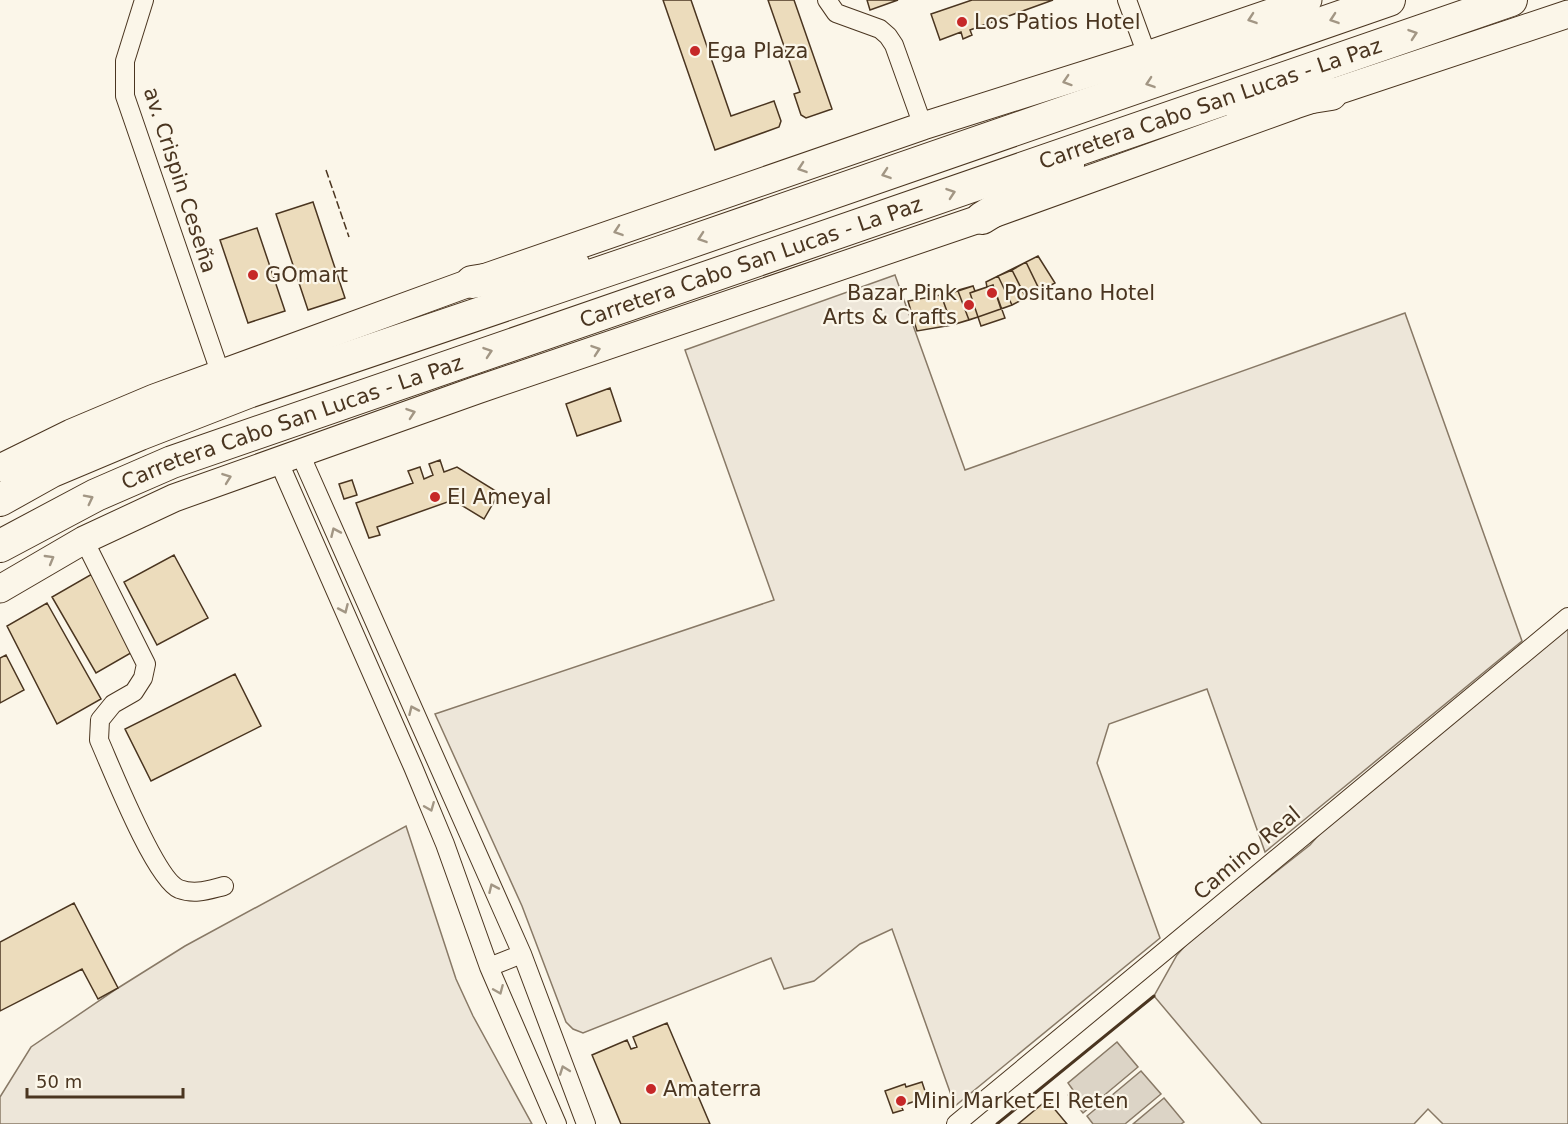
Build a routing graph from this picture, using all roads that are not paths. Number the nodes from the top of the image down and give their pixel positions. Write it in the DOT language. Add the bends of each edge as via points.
graph roads {
  1 [pos="144,0"];
  2 [pos="827,0"];
  3 [pos="1127,0"];
  4 [pos="1308,0"];
  5 [pos="1389,0"];
  6 [pos="1511,0"];
  7 [pos="1568,14"];
  8 [pos="1147,55"];
  9 [pos="1330,93"];
  10 [pos="1158,121"];
  11 [pos="923,126"];
  12 [pos="1119,134"];
  13 [pos="982,218"];
  14 [pos="661,252"];
  15 [pos="472,282"];
  16 [pos="220,372"];
  17 [pos="312,448"];
  18 [pos="278,460"];
  19 [pos="0,468"];
  20 [pos="0,500"];
  21 [pos="84,540"];
  22 [pos="0,546"];
  23 [pos="0,589"];
  24 [pos="1568,617"];
  25 [pos="434,758"];
  26 [pos="413,767"];
  27 [pos="224,886"];
  28 [pos="522,954"];
  29 [pos="489,967"];
  30 [pos="558,1124"];
  31 [pos="586,1124"];
  32 [pos="956,1124"];
  1 -- 16 [label="street, av. Crispin Ceseña" via="125,61 125,96"];
  2 -- 11 [label="street" via="836,13 880,29 888,36"];
  3 -- 8 [label="street"];
  4 -- 8 [label="main road, one-way"];
  5 -- 14 [label="highway, Carretera Cabo San Lucas - La Paz, one-way"];
  10 -- 6 [label="highway, Carretera Cabo San Lucas - La Paz, one-way"];
  7 -- 9 [label="main road"];
  8 -- 11 [label="main road, one-way"];
  9 -- 10 [label="highway"];
  9 -- 13 [label="main road"];
  10 -- 12 [label="highway, Carretera Cabo San Lucas - La Paz"];
  11 -- 15 [label="main road, one-way"];
  12 -- 13 [label="highway"];
  22 -- 12 [label="highway, Carretera Cabo San Lucas - La Paz, one-way" via="96,495 172,462"];
  17 -- 13 [label="main road, one-way"];
  14 -- 15 [label="highway"];
  14 -- 20 [label="highway, Carretera Cabo San Lucas - La Paz" via="248,392 52,471"];
  15 -- 16 [label="main road"];
  16 -- 19 [label="main road" via="71,433"];
  17 -- 18 [label="main road"];
  25 -- 17 [label="street, one-way" via="305,465 305,456"];
  21 -- 18 [label="main road, one-way" via="174,498"];
  18 -- 26 [label="street, one-way"];
  23 -- 21 [label="main road, one-way"];
  21 -- 27 [label="street" via="146,664 134,692 113,705 100,720 99,740 150,855 176,888 197,893"];
  24 -- 32 [label="street, Camino Real"];
  25 -- 26 [label="street"];
  28 -- 25 [label="street, one-way"];
  26 -- 29 [label="street, one-way"];
  28 -- 29 [label="street"];
  31 -- 28 [label="street, one-way"];
  29 -- 30 [label="street, one-way"];
}
